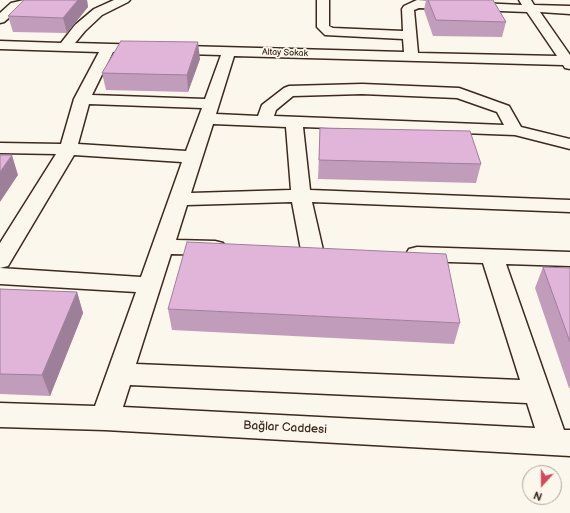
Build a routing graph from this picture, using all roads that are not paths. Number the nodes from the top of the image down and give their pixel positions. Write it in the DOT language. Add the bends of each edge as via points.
graph roads {
  1 [pos="54,0"];
  2 [pos="109,0"];
  3 [pos="123,0"];
  4 [pos="323,0"];
  5 [pos="570,1"];
  6 [pos="532,2"];
  7 [pos="570,10"];
  8 [pos="0,19"];
  9 [pos="410,35"];
  10 [pos="0,45"];
  11 [pos="65,46"];
  12 [pos="108,48"];
  13 [pos="229,51"];
  14 [pos="411,56"];
  15 [pos="569,62"];
  16 [pos="82,99"];
  17 [pos="209,112"];
  18 [pos="265,122"];
  19 [pos="294,123"];
  20 [pos="515,130"];
  21 [pos="570,144"];
  22 [pos="0,148"];
  23 [pos="68,149"];
  24 [pos="193,157"];
  25 [pos="301,196"];
  26 [pos="179,199"];
  27 [pos="570,206"];
  28 [pos="163,247"];
  29 [pos="234,249"];
  30 [pos="289,250"];
  31 [pos="398,253"];
  32 [pos="492,256"];
  33 [pos="570,259"];
  34 [pos="0,261"];
  35 [pos="0,276"];
  36 [pos="150,285"];
  37 [pos="120,374"];
  38 [pos="538,392"];
  39 [pos="0,415"];
  40 [pos="104,418"];
  41 [pos="562,442"];
  1 -- 8 [label="street" via="38,0 15,6"];
  2 -- 3 [label="street"];
  3 -- 11 [label="street" via="98,12"];
  4 -- 9 [label="street" via="323,27 330,32"];
  5 -- 6 [label="street"];
  6 -- 7 [label="street"];
  6 -- 9 [label="street" via="417,4 408,9"];
  6 -- 15 [label="street"];
  9 -- 14 [label="street"];
  10 -- 11 [label="street, Altay Sokak"];
  11 -- 12 [label="street, Altay Sokak"];
  12 -- 13 [label="street, Altay Sokak"];
  12 -- 16 [label="street"];
  13 -- 14 [label="street, Altay Sokak"];
  13 -- 17 [label="street"];
  14 -- 15 [label="street, Altay Sokak"];
  16 -- 17 [label="street"];
  16 -- 23 [label="street"];
  17 -- 18 [label="street"];
  17 -- 24 [label="street"];
  18 -- 19 [label="street"];
  18 -- 20 [label="street" via="268,108 289,91 362,89 459,93 503,109"];
  19 -- 20 [label="street"];
  19 -- 25 [label="street"];
  20 -- 21 [label="street"];
  22 -- 23 [label="street"];
  23 -- 24 [label="street"];
  23 -- 34 [label="street"];
  24 -- 26 [label="street"];
  25 -- 26 [label="street"];
  25 -- 27 [label="street"];
  25 -- 30 [label="street" via="320,251"];
  26 -- 28 [label="street"];
  28 -- 29 [label="street"];
  28 -- 36 [label="street"];
  31 -- 32 [label="street"];
  32 -- 33 [label="street"];
  32 -- 38 [label="street"];
  35 -- 36 [label="street"];
  36 -- 37 [label="street"];
  37 -- 38 [label="street"];
  37 -- 40 [label="street"];
  38 -- 41 [label="street"];
  39 -- 40 [label="street, Bağlar Caddesi"];
  40 -- 41 [label="street, Bağlar Caddesi"];
}
